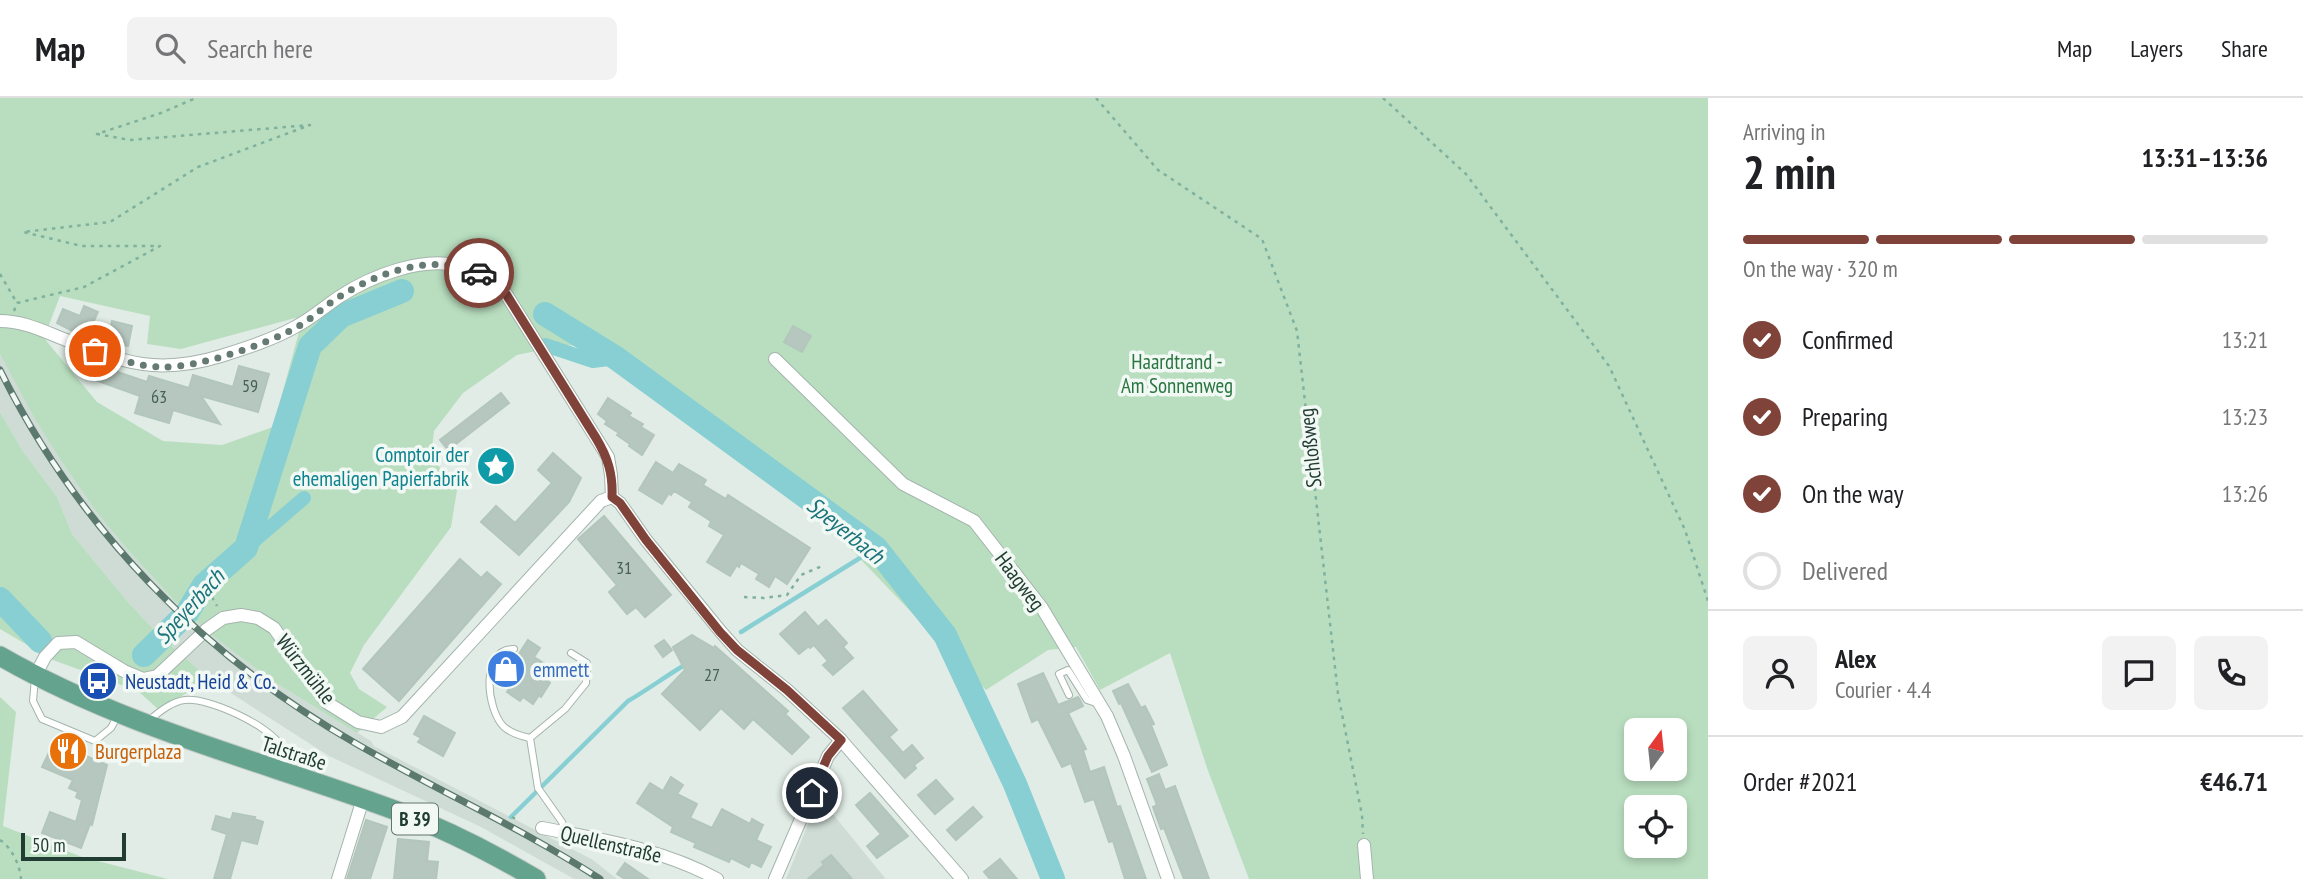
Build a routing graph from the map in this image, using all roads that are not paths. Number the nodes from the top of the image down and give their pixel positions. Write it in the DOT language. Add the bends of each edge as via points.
graph roads {
  1 [pos="6,321"];
  2 [pos="775,359"];
  3 [pos="612,497"];
  4 [pos="514,649"];
  5 [pos="571,653"];
  6 [pos="8,660"];
  7 [pos="35,676"];
  8 [pos="1069,695"];
  9 [pos="1101,705"];
  10 [pos="118,715"];
  11 [pos="143,724"];
  12 [pos="530,738"];
  13 [pos="841,740"];
  14 [pos="283,773"];
  15 [pos="363,799"];
  16 [pos="542,828"];
  17 [pos="566,833"];
  18 [pos="1364,845"];
  19 [pos="338,879"];
  20 [pos="535,879"];
  21 [pos="717,879"];
  22 [pos="775,879"];
  23 [pos="962,879"];
  24 [pos="1168,879"];
  25 [pos="1367,879"];
  1 -- 3 [label="street" via="121,359 161,367 219,357 279,336 369,281 419,265 457,265 484,276 506,294 608,457"];
  2 -- 9 [label="street, Haagweg" via="903,484 974,521 1042,608"];
  3 -- 7 [label="street, Würzmühle" via="601,502 402,717 381,727 358,722 326,702 274,628 241,615 214,624 157,676 143,679 76,642 58,643"];
  3 -- 13 [label="street" via="720,632"];
  4 -- 12 [label="lane" via="499,653 489,678 490,696 504,727"];
  5 -- 12 [label="lane" via="587,663 586,683 565,709"];
  6 -- 7 [label="main road, B 39"];
  7 -- 10 [label="main road, Talstraße / B 39"];
  7 -- 10 [label="lane" via="33,701 43,719 95,741"];
  8 -- 9 [label="lane" via="1059,674 1068,670 1087,700"];
  9 -- 24 [label="street, Haagweg"];
  10 -- 11 [label="main road, Talstraße / B 39"];
  11 -- 14 [label="main road, Talstraße / B 39"];
  11 -- 14 [label="lane" via="181,700 201,700 272,735 282,748"];
  12 -- 17 [label="lane" via="538,788"];
  13 -- 22 [label="street" via="828,756"];
  13 -- 23 [label="street"];
  14 -- 15 [label="main road, Talstraße / B 39"];
  15 -- 19 [label="street"];
  15 -- 20 [label="main road, Talstraße / B 39" via="427,824"];
  16 -- 17 [label="street, Quellenstraße"];
  17 -- 21 [label="street, Quellenstraße" via="650,851"];
  18 -- 25 [label="street"];
}
